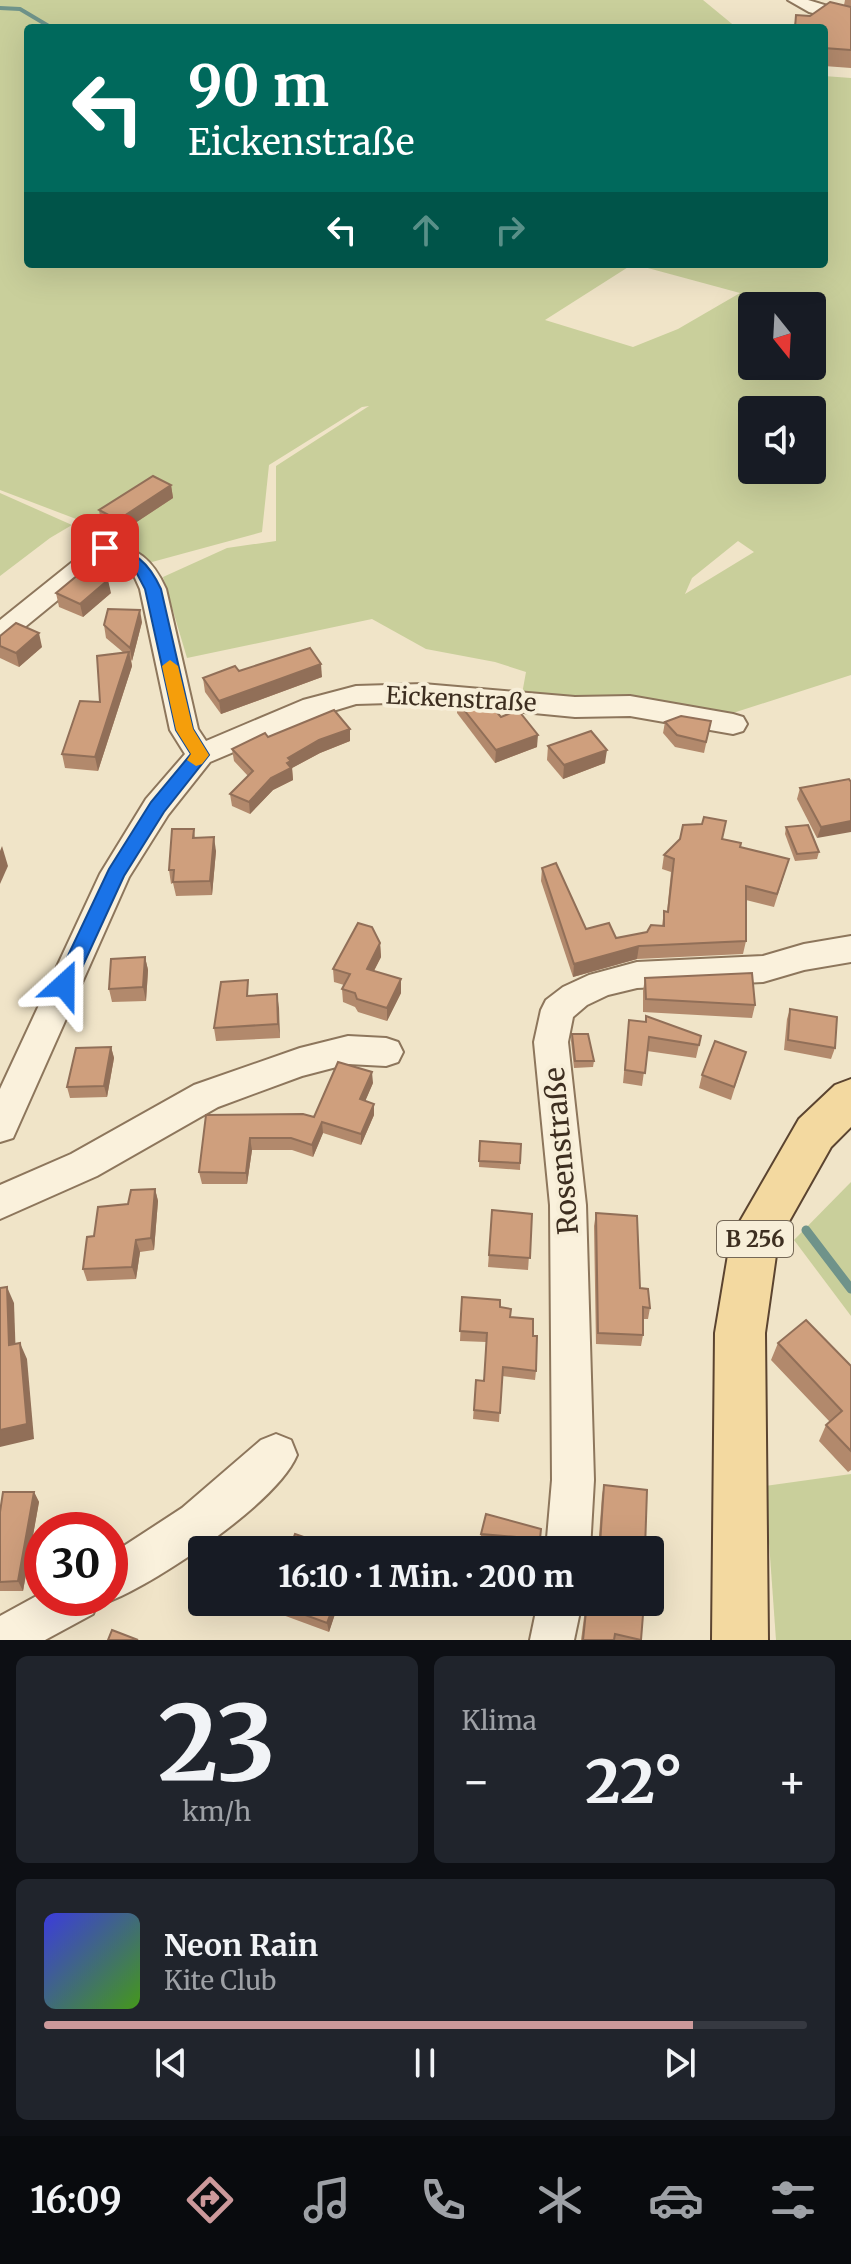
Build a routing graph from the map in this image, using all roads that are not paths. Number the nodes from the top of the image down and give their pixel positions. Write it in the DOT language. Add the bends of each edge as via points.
graph roads {
  1 [pos="796,0"];
  2 [pos="851,18"];
  3 [pos="0,634"];
  4 [pos="733,724"];
  5 [pos="200,755"];
  6 [pos="851,949"];
  7 [pos="386,1052"];
  8 [pos="851,1098"];
  9 [pos="0,1127"];
  10 [pos="0,1202"];
  11 [pos="276,1455"];
  12 [pos="569,1536"];
  13 [pos="128,1568"];
  14 [pos="44,1616"];
  15 [pos="557,1616"];
  16 [pos="1,1640"];
  17 [pos="552,1640"];
  18 [pos="740,1640"];
  1 -- 2 [label="street"];
  3 -- 5 [label="street" via="105,548 140,564 153,589 184,730"];
  4 -- 5 [label="street, Eickenstraße" via="630,706 575,707 423,693 356,695 313,707"];
  5 -- 9 [label="street, Eickenstraße" via="157,807 115,874"];
  6 -- 12 [label="street, Rosenstraße" via="763,969 637,975 601,984 558,1010 551,1042 568,1205 573,1465"];
  7 -- 10 [label="street" via="348,1050 206,1096 84,1165"];
  8 -- 18 [label="main road, B 256" via="815,1133 755,1237 740,1333"];
  11 -- 13 [label="street" via="190,1528"];
  14 -- 16 [label="street"];
  15 -- 17 [label="street"];
}
